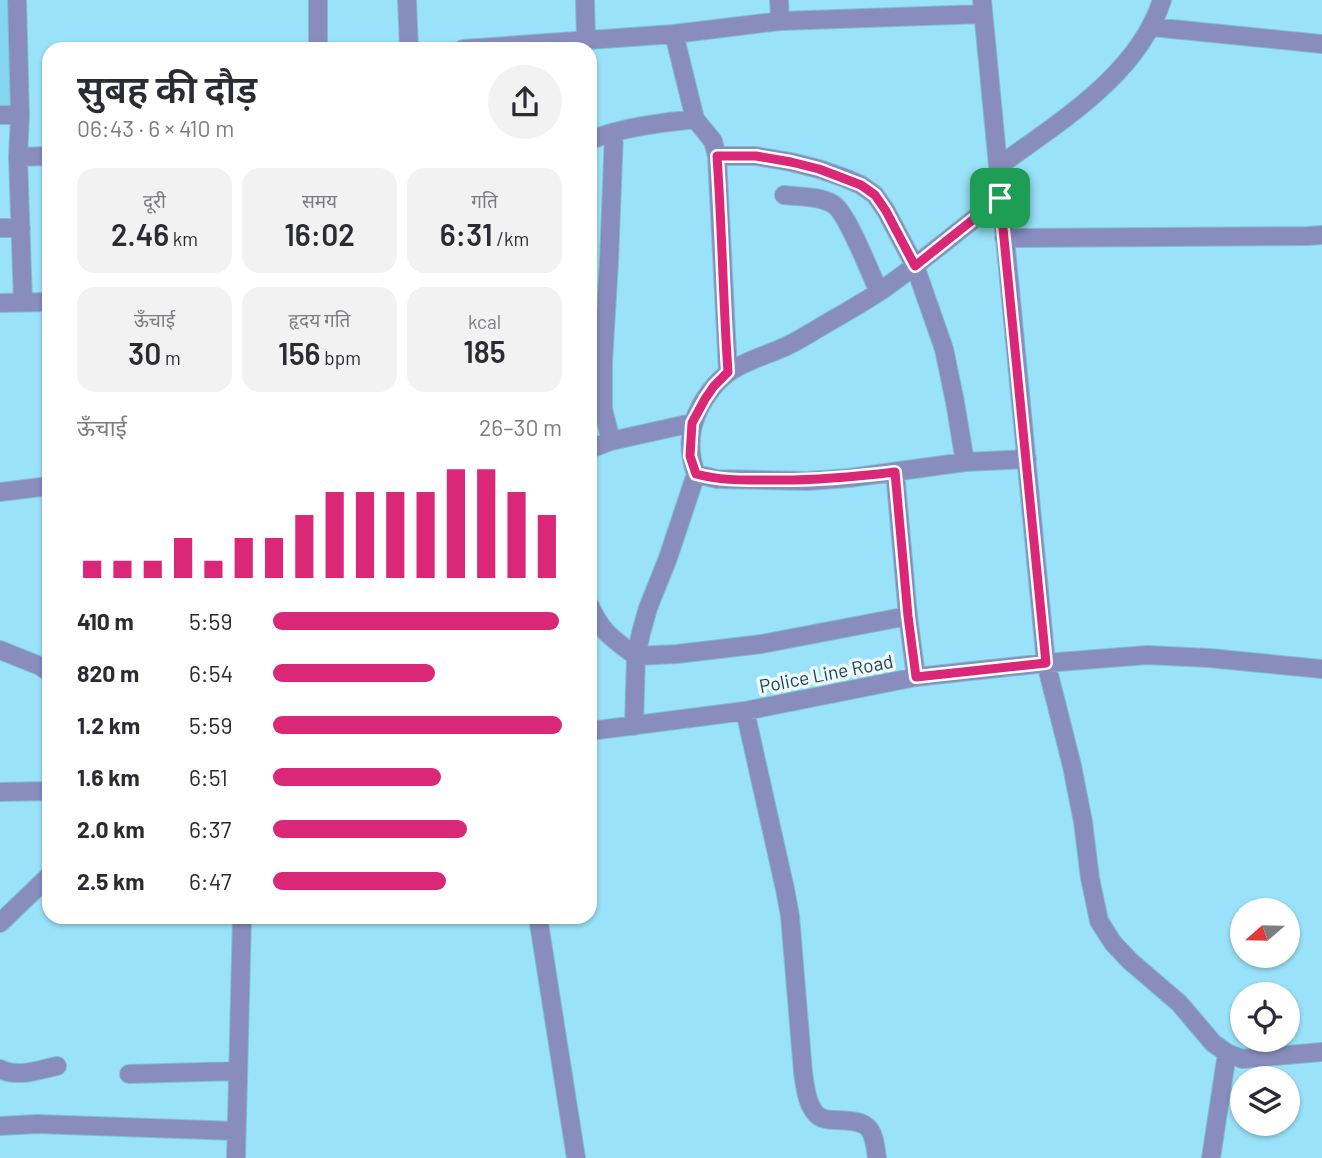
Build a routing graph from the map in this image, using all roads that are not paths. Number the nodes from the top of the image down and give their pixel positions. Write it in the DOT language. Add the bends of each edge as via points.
graph roads {
  1 [pos="17,0"];
  2 [pos="318,0"];
  3 [pos="407,0"];
  4 [pos="585,0"];
  5 [pos="779,0"];
  6 [pos="1161,0"];
  7 [pos="982,7"];
  8 [pos="780,21"];
  9 [pos="1152,27"];
  10 [pos="674,34"];
  11 [pos="586,40"];
  12 [pos="318,42"];
  13 [pos="410,42"];
  14 [pos="559,42"];
  15 [pos="1322,44"];
  16 [pos="0,115"];
  17 [pos="20,115"];
  18 [pos="695,119"];
  19 [pos="614,132"];
  20 [pos="597,138"];
  21 [pos="42,156"];
  22 [pos="717,156"];
  23 [pos="18,157"];
  24 [pos="999,166"];
  25 [pos="784,195"];
  26 [pos="1000,198"];
  27 [pos="0,228"];
  28 [pos="21,228"];
  29 [pos="1322,234"];
  30 [pos="1004,239"];
  31 [pos="915,266"];
  32 [pos="879,292"];
  33 [pos="23,302"];
  34 [pos="42,302"];
  35 [pos="0,303"];
  36 [pos="728,372"];
  37 [pos="597,386"];
  38 [pos="597,393"];
  39 [pos="692,423"];
  40 [pos="611,441"];
  41 [pos="597,446"];
  42 [pos="1027,459"];
  43 [pos="965,462"];
  44 [pos="895,472"];
  45 [pos="696,474"];
  46 [pos="42,486"];
  47 [pos="0,492"];
  48 [pos="908,616"];
  49 [pos="597,622"];
  50 [pos="0,650"];
  51 [pos="636,656"];
  52 [pos="1046,663"];
  53 [pos="42,667"];
  54 [pos="1322,669"];
  55 [pos="916,677"];
  56 [pos="745,710"];
  57 [pos="634,726"];
  58 [pos="597,730"];
  59 [pos="42,791"];
  60 [pos="0,792"];
  61 [pos="42,883"];
  62 [pos="0,923"];
  63 [pos="242,924"];
  64 [pos="539,924"];
  65 [pos="1322,1052"];
  66 [pos="1227,1053"];
  67 [pos="57,1066"];
  68 [pos="0,1069"];
  69 [pos="238,1071"];
  70 [pos="129,1074"];
  71 [pos="0,1126"];
  72 [pos="236,1131"];
  73 [pos="236,1158"];
  74 [pos="576,1158"];
  75 [pos="877,1158"];
  76 [pos="1211,1158"];
  1 -- 17 [label="street"];
  2 -- 12 [label="street"];
  3 -- 13 [label="street"];
  4 -- 11 [label="street"];
  5 -- 8 [label="street"];
  6 -- 9 [label="street"];
  7 -- 8 [label="street"];
  7 -- 24 [label="street"];
  8 -- 10 [label="street"];
  9 -- 15 [label="street"];
  9 -- 24 [label="street" via="1104,86"];
  10 -- 11 [label="street"];
  10 -- 18 [label="street"];
  11 -- 14 [label="street"];
  16 -- 17 [label="street"];
  17 -- 23 [label="street"];
  18 -- 19 [label="street"];
  18 -- 22 [label="street" via="713,141"];
  19 -- 20 [label="street"];
  19 -- 37 [label="street" via="603,363"];
  21 -- 23 [label="street"];
  22 -- 31 [label="street" via="791,162 861,185 886,211"];
  22 -- 36 [label="street"];
  23 -- 28 [label="street"];
  24 -- 26 [label="street"];
  25 -- 32 [label="street" via="835,205"];
  26 -- 30 [label="street"];
  26 -- 31 [label="street"];
  27 -- 28 [label="street"];
  28 -- 33 [label="street"];
  29 -- 30 [label="street"];
  30 -- 42 [label="street"];
  31 -- 32 [label="street"];
  31 -- 43 [label="street" via="944,349"];
  32 -- 36 [label="street" via="807,335"];
  33 -- 34 [label="street"];
  33 -- 35 [label="street"];
  36 -- 39 [label="street"];
  38 -- 40 [label="street"];
  39 -- 40 [label="street"];
  39 -- 45 [label="street" via="690,456"];
  40 -- 41 [label="street"];
  42 -- 43 [label="street"];
  42 -- 52 [label="street"];
  43 -- 44 [label="street"];
  44 -- 45 [label="street" via="807,481 717,480"];
  44 -- 48 [label="street"];
  45 -- 51 [label="street" via="648,608"];
  46 -- 47 [label="street"];
  48 -- 51 [label="street" via="762,644"];
  48 -- 55 [label="street"];
  49 -- 51 [label="street"];
  50 -- 53 [label="street"];
  51 -- 57 [label="street"];
  52 -- 54 [label="street, Police Line Road" via="1147,655"];
  52 -- 55 [label="street, Police Line Road"];
  52 -- 66 [label="street" via="1072,766 1099,921 1130,961"];
  55 -- 56 [label="street, Police Line Road"];
  56 -- 57 [label="street, Police Line Road"];
  56 -- 75 [label="street" via="790,916 806,1092 819,1117 865,1124 874,1136"];
  57 -- 58 [label="street, Police Line Road"];
  59 -- 60 [label="street"];
  61 -- 62 [label="street"];
  63 -- 69 [label="street"];
  64 -- 74 [label="street"];
  65 -- 66 [label="street" via="1262,1059 1241,1059"];
  66 -- 76 [label="street"];
  67 -- 68 [label="street" via="21,1074"];
  69 -- 70 [label="street"];
  69 -- 72 [label="street"];
  71 -- 72 [label="street"];
  72 -- 73 [label="street"];
}
